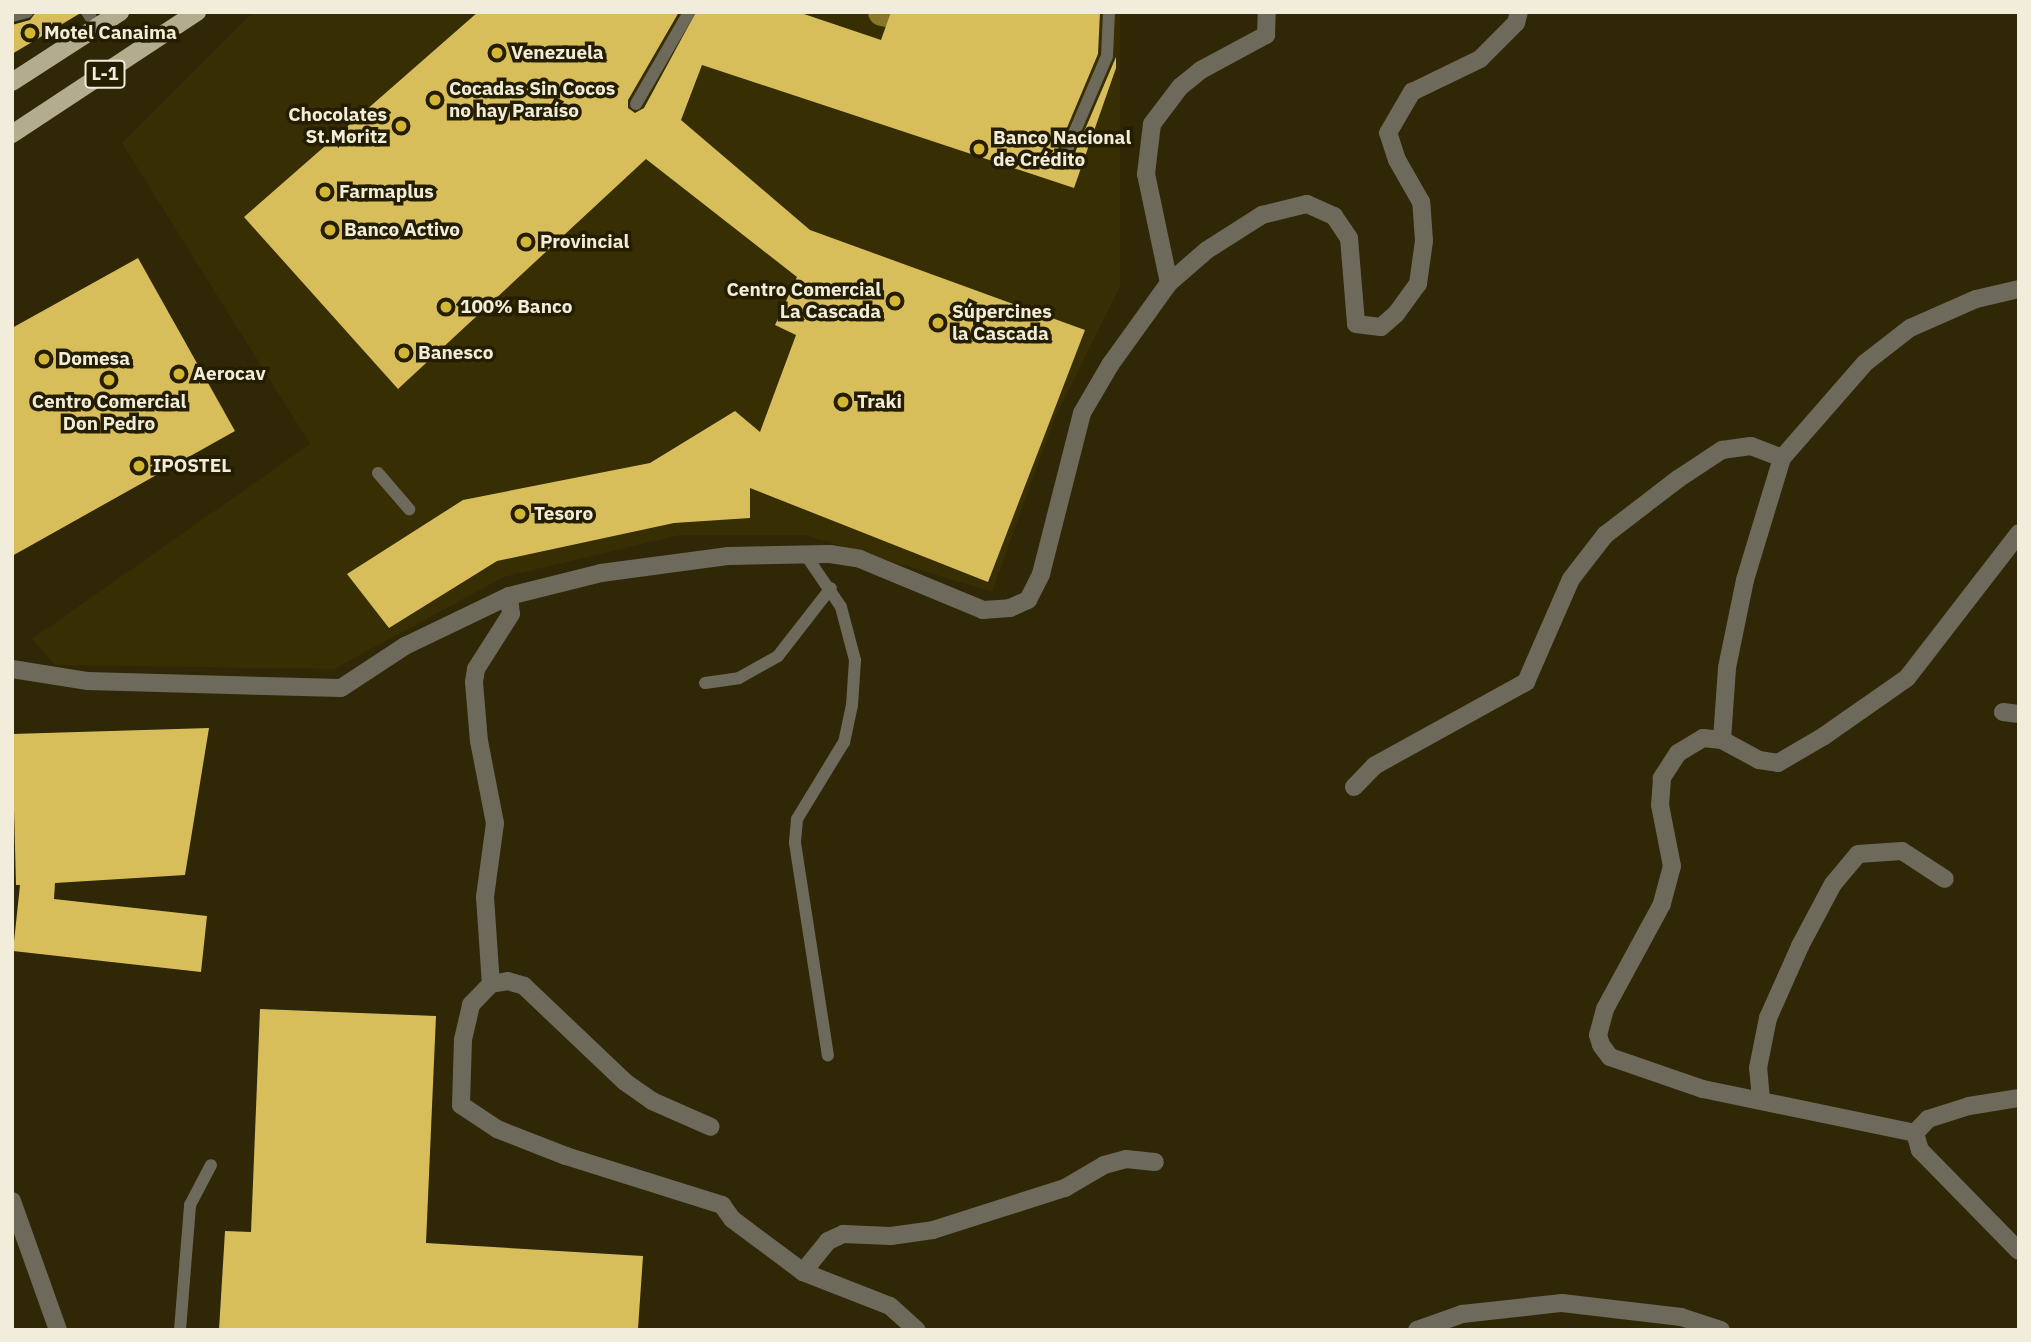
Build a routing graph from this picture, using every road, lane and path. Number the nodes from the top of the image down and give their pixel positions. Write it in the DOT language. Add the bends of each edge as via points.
graph roads {
  1 [pos="27,12"];
  2 [pos="120,12"];
  3 [pos="197,12"];
  4 [pos="1109,12"];
  5 [pos="1268,12"];
  6 [pos="1519,12"];
  7 [pos="688,14"];
  8 [pos="12,16"];
  9 [pos="92,20"];
  10 [pos="12,82"];
  11 [pos="636,104"];
  12 [pos="12,134"];
  13 [pos="1066,152"];
  14 [pos="1169,284"];
  15 [pos="2019,289"];
  16 [pos="1782,458"];
  17 [pos="378,473"];
  18 [pos="409,509"];
  19 [pos="2019,533"];
  20 [pos="805,554"];
  21 [pos="831,588"];
  22 [pos="509,596"];
  23 [pos="12,669"];
  24 [pos="705,683"];
  25 [pos="1722,740"];
  26 [pos="1354,787"];
  27 [pos="1945,879"];
  28 [pos="491,984"];
  29 [pos="828,1055"];
  30 [pos="2019,1098"];
  31 [pos="1761,1100"];
  32 [pos="711,1127"];
  33 [pos="1915,1133"];
  34 [pos="1155,1162"];
  35 [pos="211,1165"];
  36 [pos="12,1201"];
  37 [pos="2019,1251"];
  38 [pos="803,1272"];
  39 [pos="58,1330"];
  40 [pos="180,1330"];
  41 [pos="917,1330"];
  42 [pos="1417,1330"];
  43 [pos="1721,1330"];
  1 -- 8 [label="lane"];
  2 -- 9 [label="main road, L-1"];
  3 -- 12 [label="main road, L-1"];
  4 -- 13 [label="lane" via="1107,56"];
  5 -- 14 [label="street" via="1266,35 1201,70 1180,87 1152,124 1146,174"];
  6 -- 14 [label="street" via="1516,23 1480,59 1412,92 1388,133 1397,160 1421,202 1424,241 1418,284 1381,327 1356,324 1349,238 1334,216 1307,204 1262,215 1206,250"];
  7 -- 11 [label="lane"];
  9 -- 10 [label="main road, L-1"];
  14 -- 20 [label="street" via="1110,365 1082,414 1041,574 1028,600 1010,608 983,610 860,559"];
  15 -- 16 [label="street" via="1976,299 1910,328 1865,363"];
  16 -- 25 [label="street" via="1745,580 1727,668"];
  16 -- 26 [label="street" via="1751,446 1722,450 1605,535 1571,579 1527,682 1374,766"];
  17 -- 18 [label="lane"];
  19 -- 25 [label="street" via="1907,678 1835,729 1778,763 1759,760"];
  20 -- 21 [label="lane"];
  20 -- 22 [label="street" via="729,556 601,573"];
  21 -- 24 [label="lane" via="778,656 738,678"];
  21 -- 29 [label="lane" via="855,660 852,705 844,742 797,819 795,843"];
  22 -- 23 [label="street" via="405,646 341,688 88,681"];
  22 -- 28 [label="street" via="511,614 476,669 474,682 479,741 495,822 485,897"];
  25 -- 31 [label="street" via="1703,738 1678,753 1662,778 1660,805 1672,866 1662,904 1605,1009 1598,1035 1610,1057 1703,1089"];
  27 -- 31 [label="street" via="1902,851 1857,854 1833,884 1768,1018 1758,1068"];
  28 -- 32 [label="street" via="508,981 524,986 593,1047 625,1083 652,1101"];
  28 -- 38 [label="street" via="471,1005 463,1040 461,1105 470,1114 566,1156 722,1205 732,1219"];
  30 -- 33 [label="street" via="1928,1119"];
  31 -- 33 [label="street"];
  33 -- 37 [label="street" via="1920,1150"];
  34 -- 38 [label="street" via="1126,1159 1065,1188 933,1230 891,1236 843,1234 828,1241"];
  35 -- 40 [label="lane" via="190,1205"];
  36 -- 39 [label="street"];
  38 -- 41 [label="street" via="890,1306"];
  42 -- 43 [label="street" via="1462,1314 1562,1303 1681,1317"];
}
